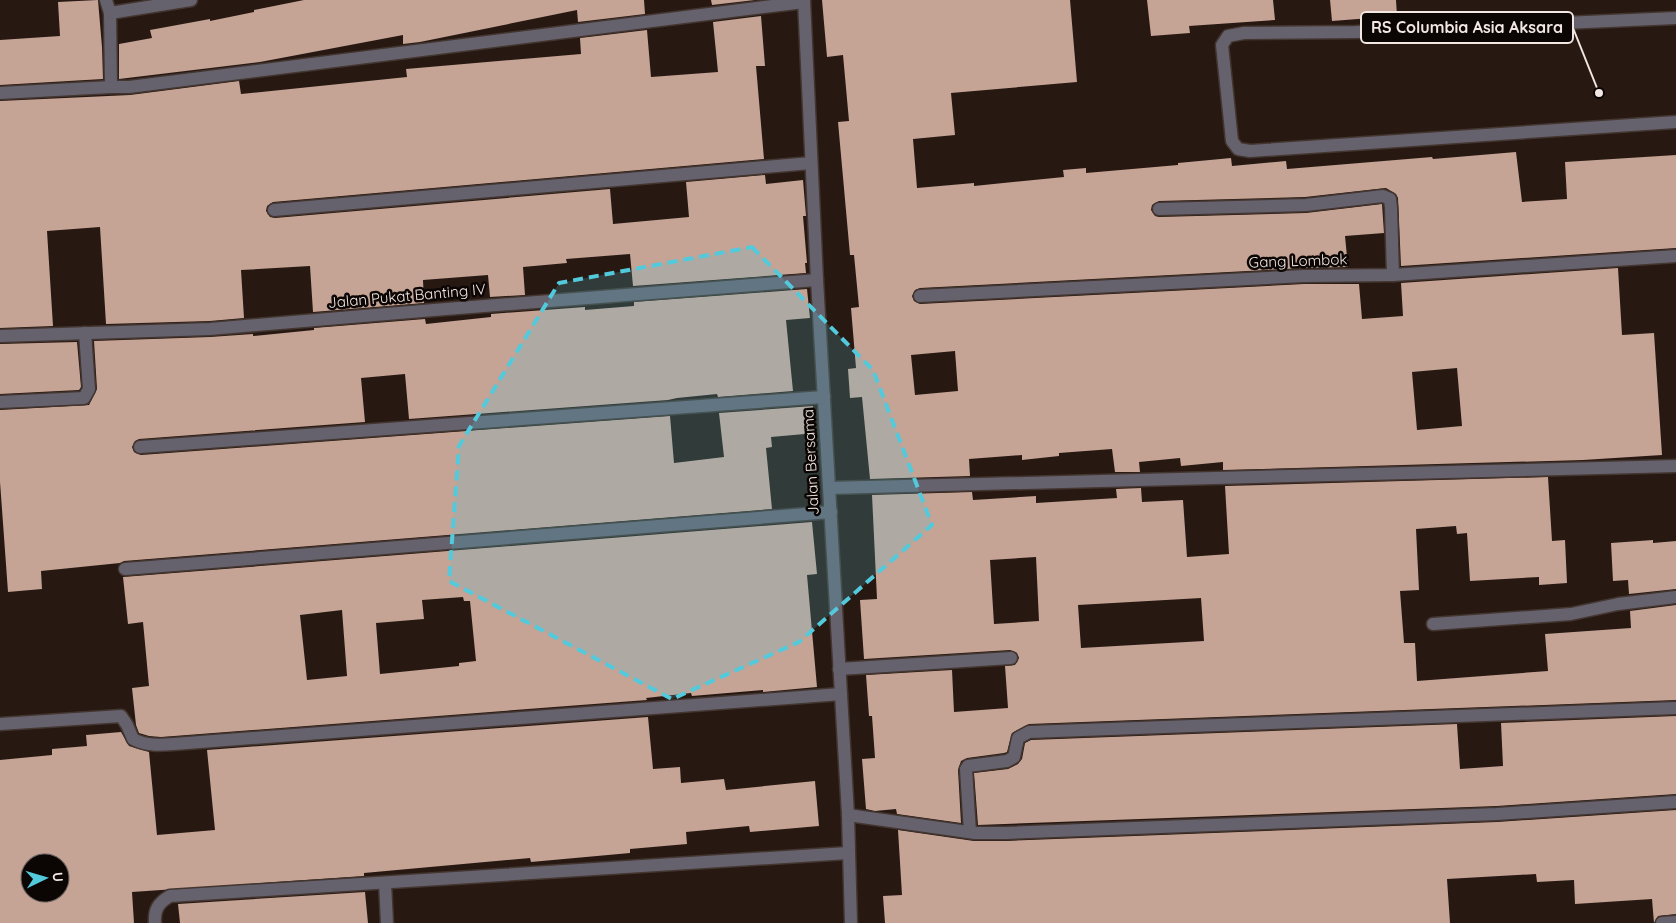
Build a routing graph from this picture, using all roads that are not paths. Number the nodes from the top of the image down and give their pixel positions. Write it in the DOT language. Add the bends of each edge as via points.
graph roads {
  1 [pos="106,0"];
  2 [pos="191,0"];
  3 [pos="804,1"];
  4 [pos="110,13"];
  5 [pos="1676,18"];
  6 [pos="112,87"];
  7 [pos="0,93"];
  8 [pos="1676,122"];
  9 [pos="811,163"];
  10 [pos="1159,209"];
  11 [pos="274,210"];
  12 [pos="1676,256"];
  13 [pos="1393,275"];
  14 [pos="817,280"];
  15 [pos="920,296"];
  16 [pos="85,333"];
  17 [pos="0,336"];
  18 [pos="824,397"];
  19 [pos="0,402"];
  20 [pos="140,447"];
  21 [pos="1676,466"];
  22 [pos="829,488"];
  23 [pos="830,512"];
  24 [pos="125,569"];
  25 [pos="1676,597"];
  26 [pos="1433,624"];
  27 [pos="1011,658"];
  28 [pos="839,669"];
  29 [pos="841,694"];
  30 [pos="1676,708"];
  31 [pos="0,724"];
  32 [pos="1676,802"];
  33 [pos="848,815"];
  34 [pos="970,832"];
  35 [pos="848,853"];
  36 [pos="385,883"];
  37 [pos="1676,922"];
  38 [pos="155,923"];
  39 [pos="387,923"];
  40 [pos="851,923"];
  41 [pos="1662,923"];
  1 -- 4 [label="street"];
  2 -- 4 [label="street"];
  3 -- 6 [label="street"];
  3 -- 9 [label="street, Jalan Bersama"];
  4 -- 6 [label="street"];
  5 -- 8 [label="street" via="1356,32 1244,33 1228,36 1222,46 1232,141 1238,149 1250,151"];
  6 -- 7 [label="street"];
  9 -- 11 [label="street"];
  9 -- 14 [label="street, Jalan Bersama"];
  10 -- 13 [label="street" via="1306,205 1383,196 1390,199"];
  12 -- 13 [label="street, Gang Lombok"];
  13 -- 15 [label="street, Gang Lombok" via="1304,276"];
  14 -- 16 [label="street, Jalan Pukat Banting IV" via="210,329"];
  14 -- 18 [label="street, Jalan Bersama"];
  16 -- 17 [label="street, Jalan Pukat Banting IV"];
  16 -- 19 [label="street" via="89,389 84,398"];
  18 -- 20 [label="street"];
  18 -- 22 [label="street, Jalan Bersama"];
  21 -- 22 [label="street"];
  22 -- 23 [label="street, Jalan Bersama"];
  23 -- 24 [label="street"];
  23 -- 28 [label="street, Jalan Bersama"];
  25 -- 26 [label="street" via="1570,614"];
  27 -- 28 [label="street"];
  28 -- 29 [label="street, Jalan Bersama"];
  29 -- 31 [label="street" via="151,745 133,740 121,716"];
  29 -- 33 [label="street, Jalan Bersama"];
  30 -- 34 [label="street" via="1029,732 1018,738 1014,757 966,769"];
  32 -- 34 [label="street" via="1487,814"];
  33 -- 34 [label="street"];
  33 -- 35 [label="street, Jalan Bersama"];
  35 -- 36 [label="street"];
  35 -- 40 [label="street, Jalan Bersama"];
  36 -- 38 [label="street" via="170,896 159,904"];
  36 -- 39 [label="street"];
  37 -- 41 [label="street"];
}
